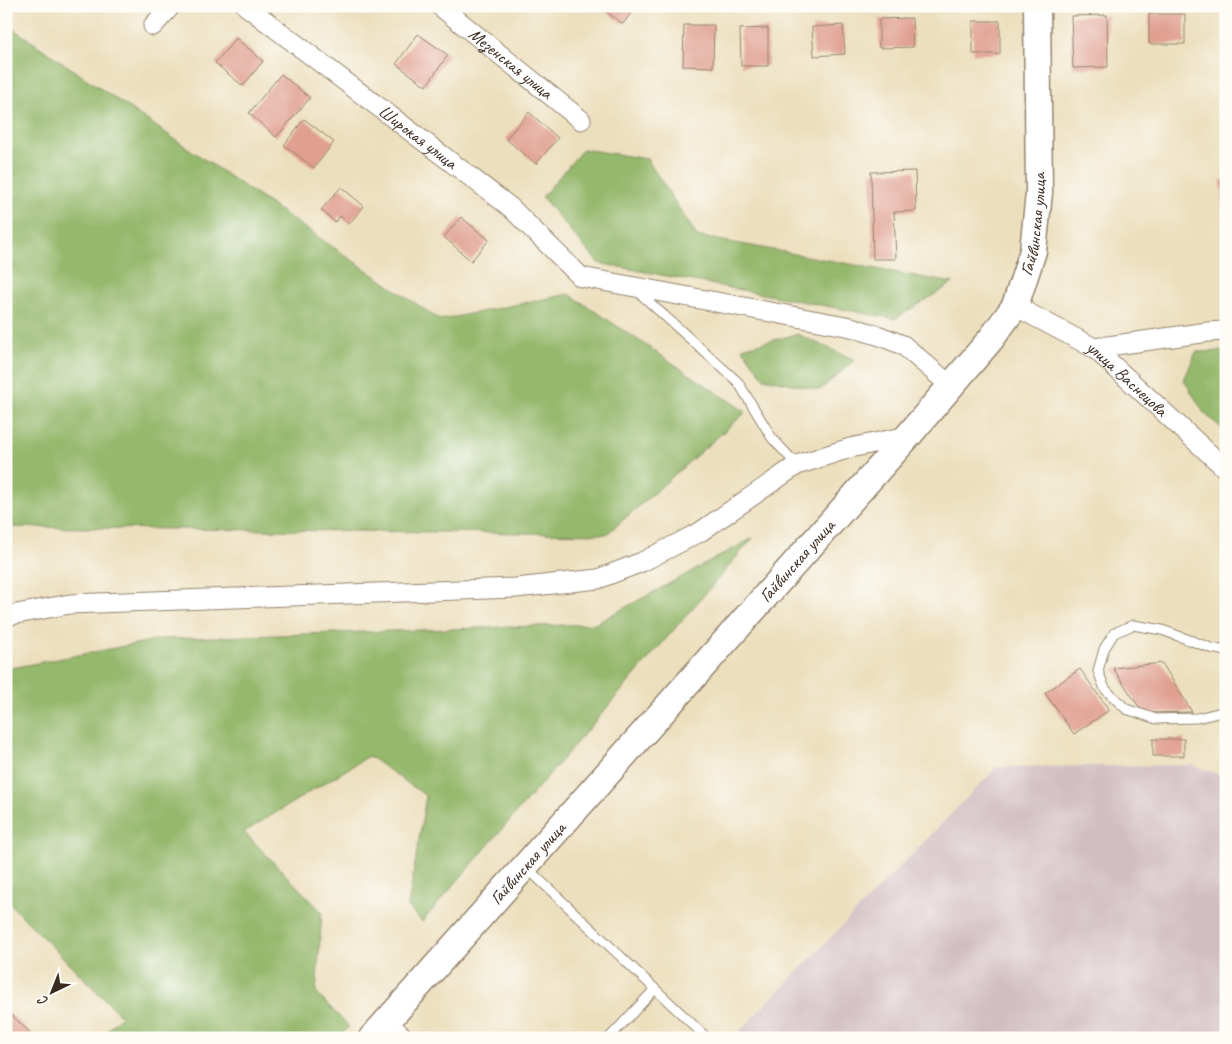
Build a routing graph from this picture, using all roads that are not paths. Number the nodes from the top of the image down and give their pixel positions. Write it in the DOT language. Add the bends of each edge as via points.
graph roads {
  1 [pos="170,6"];
  2 [pos="246,6"];
  3 [pos="440,6"];
  4 [pos="1036,6"];
  5 [pos="153,26"];
  6 [pos="580,120"];
  7 [pos="634,287"];
  8 [pos="1014,306"];
  9 [pos="1226,331"];
  10 [pos="1094,348"];
  11 [pos="951,386"];
  12 [pos="908,436"];
  13 [pos="797,466"];
  14 [pos="1226,469"];
  15 [pos="6,616"];
  16 [pos="1226,651"];
  17 [pos="1226,712"];
  18 [pos="525,866"];
  19 [pos="655,989"];
  20 [pos="390,1018"];
  21 [pos="372,1038"];
  22 [pos="412,1038"];
  23 [pos="609,1038"];
  24 [pos="707,1038"];
  1 -- 5 [label="street"];
  2 -- 7 [label="street, Широкая улица" via="510,207 580,277"];
  3 -- 6 [label="street, Мезенская улица"];
  4 -- 8 [label="main road, Гайвинская улица" via="1040,193 1033,251"];
  7 -- 11 [label="street" via="851,327 880,336 903,345"];
  7 -- 13 [label="lane" via="738,382 772,438"];
  8 -- 10 [label="street, улица Васнецова"];
  8 -- 11 [label="main road, Гайвинская улица"];
  9 -- 10 [label="street"];
  10 -- 14 [label="street, улица Васнецова"];
  11 -- 12 [label="main road, Гайвинская улица"];
  12 -- 13 [label="street" via="850,448"];
  12 -- 18 [label="main road, Гайвинская улица"];
  13 -- 15 [label="street" via="700,532 642,562 598,579 516,588 70,604"];
  16 -- 17 [label="lane" via="1162,630 1133,626 1114,633 1104,649 1098,671 1106,689 1126,709 1156,719 1197,718"];
  18 -- 19 [label="lane"];
  18 -- 20 [label="main road, Гайвинская улица"];
  19 -- 23 [label="lane"];
  19 -- 24 [label="lane"];
  20 -- 21 [label="main road, Гайвинская улица"];
  20 -- 22 [label="lane"];
}
